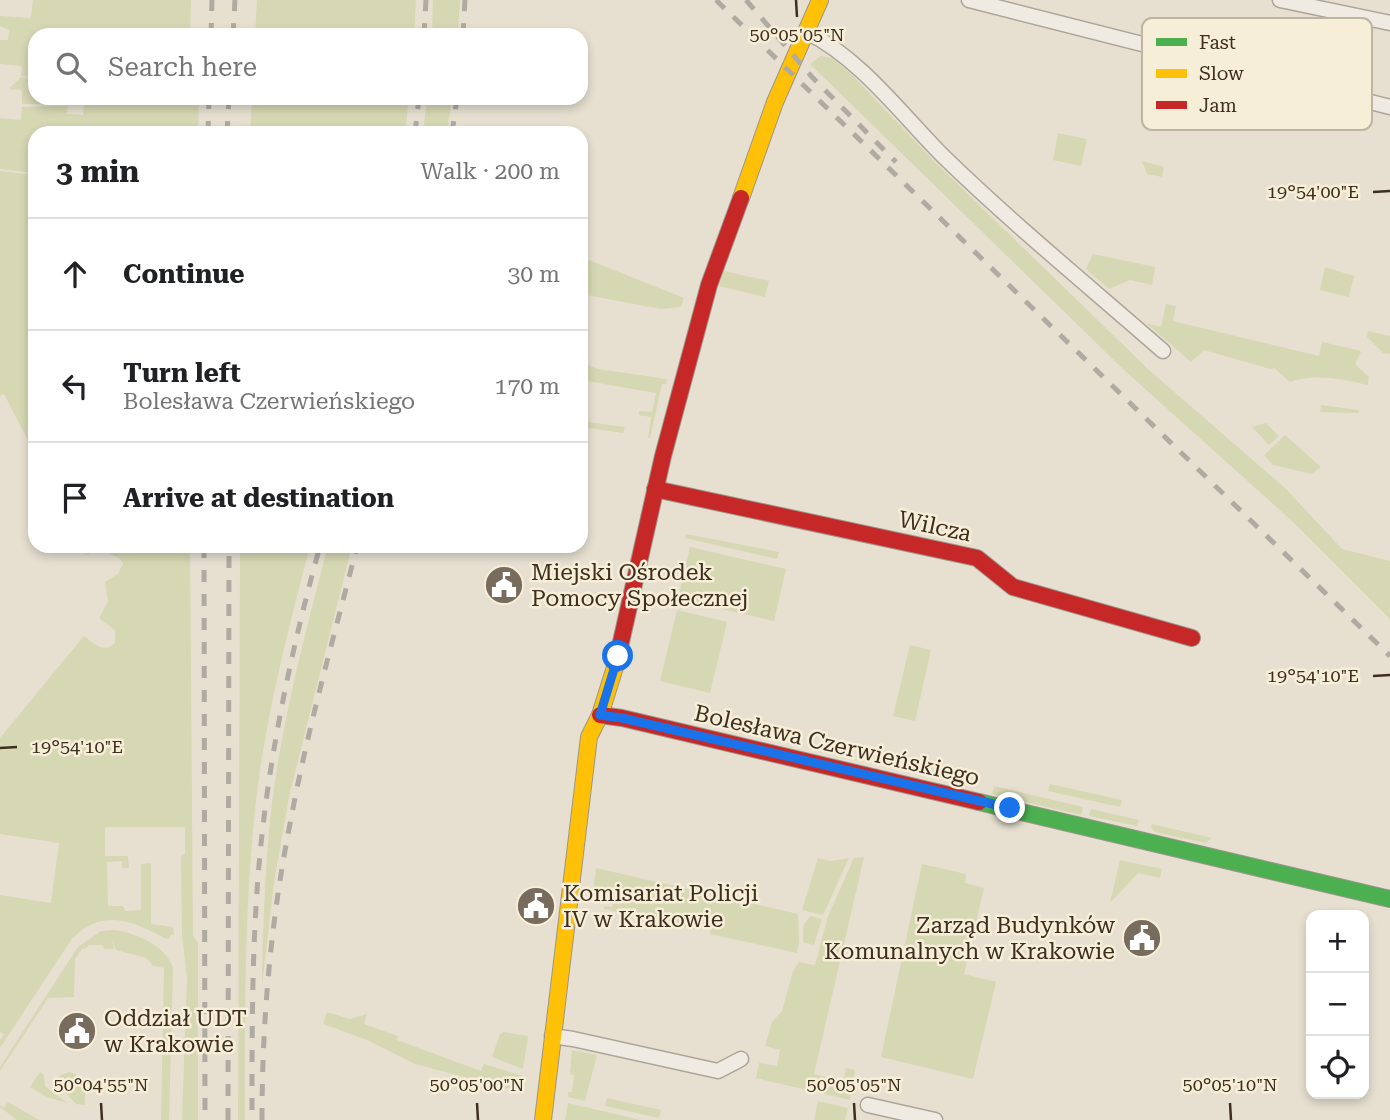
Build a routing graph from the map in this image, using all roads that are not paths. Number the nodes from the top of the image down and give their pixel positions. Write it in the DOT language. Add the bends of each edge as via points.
graph roads {
  1 [pos="820,0"];
  2 [pos="969,0"];
  3 [pos="1280,0"];
  4 [pos="1366,18"];
  5 [pos="1372,19"];
  6 [pos="1390,23"];
  7 [pos="807,32"];
  8 [pos="1142,44"];
  9 [pos="1372,102"];
  10 [pos="1390,107"];
  11 [pos="1163,351"];
  12 [pos="655,489"];
  13 [pos="1192,638"];
  14 [pos="600,715"];
  15 [pos="1390,899"];
  16 [pos="552,1036"];
  17 [pos="741,1059"];
  18 [pos="868,1105"];
  19 [pos="542,1120"];
  20 [pos="936,1120"];
  1 -- 7 [label="street"];
  2 -- 8 [label="street"];
  3 -- 4 [label="street"];
  5 -- 6 [label="street"];
  7 -- 11 [label="street" via="848,60 945,158"];
  7 -- 12 [label="street" via="775,102 709,285"];
  9 -- 10 [label="street"];
  12 -- 13 [label="street, Wilcza" via="977,558 1013,587"];
  12 -- 14 [label="street" via="618,656"];
  14 -- 15 [label="street, Bolesława Czerwieńskiego"];
  14 -- 16 [label="street" via="589,737"];
  16 -- 17 [label="street" via="718,1071"];
  16 -- 19 [label="street"];
  18 -- 20 [label="street"];
}
